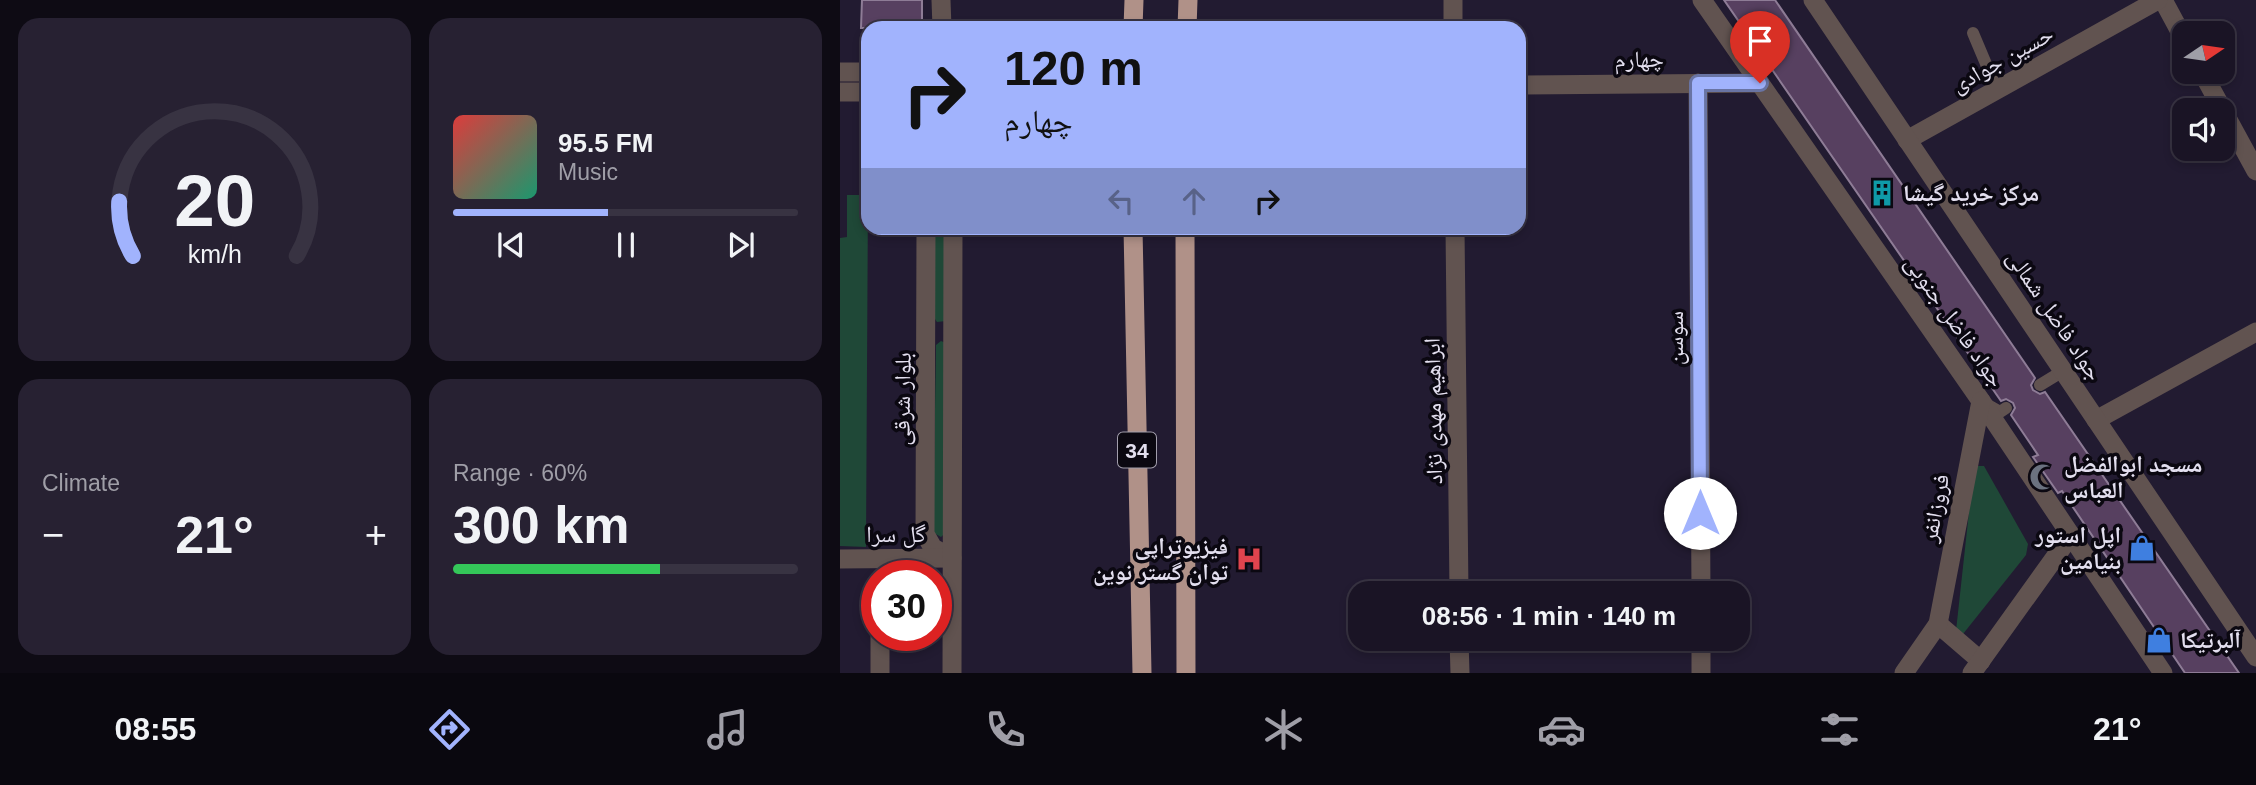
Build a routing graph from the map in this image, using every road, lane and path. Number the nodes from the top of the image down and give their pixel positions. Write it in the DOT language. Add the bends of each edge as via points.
graph roads {
  1 [pos="942,0"];
  2 [pos="1134,0"];
  3 [pos="1188,0"];
  4 [pos="1453,0"];
  5 [pos="1702,0"];
  6 [pos="1813,0"];
  7 [pos="2160,0"];
  8 [pos="942,21"];
  9 [pos="1132,21"];
  10 [pos="1187,21"];
  11 [pos="1453,21"];
  12 [pos="2173,21"];
  13 [pos="1973,33"];
  14 [pos="840,72"];
  15 [pos="861,72"];
  16 [pos="1698,83"];
  17 [pos="1760,83"];
  18 [pos="2209,84"];
  19 [pos="1526,85"];
  20 [pos="1997,90"];
  21 [pos="840,92"];
  22 [pos="861,92"];
  23 [pos="1907,140"];
  24 [pos="2256,171"];
  25 [pos="926,235"];
  26 [pos="953,235"];
  27 [pos="1133,235"];
  28 [pos="1185,235"];
  29 [pos="1455,235"];
  30 [pos="2256,332"];
  31 [pos="2063,371"];
  32 [pos="2040,385"];
  33 [pos="1981,401"];
  34 [pos="2006,408"];
  35 [pos="2096,420"];
  36 [pos="2071,534"];
  37 [pos="952,558"];
  38 [pos="840,559"];
  39 [pos="936,560"];
  40 [pos="861,563"];
  41 [pos="1459,581"];
  42 [pos="1701,581"];
  43 [pos="1938,624"];
  44 [pos="880,651"];
  45 [pos="1460,651"];
  46 [pos="1701,651"];
  47 [pos="2256,657"];
  48 [pos="1976,667"];
  49 [pos="880,673"];
  50 [pos="952,673"];
  51 [pos="1142,673"];
  52 [pos="1186,673"];
  53 [pos="1460,673"];
  54 [pos="1701,673"];
  55 [pos="1904,673"];
  56 [pos="2163,673"];
  1 -- 8 [label="street"];
  2 -- 9 [label="highway"];
  3 -- 10 [label="highway"];
  4 -- 11 [label="street"];
  5 -- 17 [label="street, جواد فاضل جنوبی"];
  6 -- 23 [label="street, جواد فاضل شمالی"];
  7 -- 12 [label="street"];
  7 -- 20 [label="street, حسین جوادی"];
  13 -- 20 [label="lane"];
  14 -- 15 [label="street"];
  16 -- 17 [label="street, چهارم"];
  16 -- 19 [label="street, چهارم"];
  16 -- 42 [label="street, سوسن"];
  17 -- 33 [label="street, جواد فاضل جنوبی"];
  18 -- 24 [label="street"];
  20 -- 23 [label="street, حسین جوادی"];
  21 -- 22 [label="street"];
  23 -- 31 [label="street, جواد فاضل شمالی"];
  25 -- 37 [label="street, بلوار شرقی" via="925,534 933,548"];
  26 -- 37 [label="street"];
  27 -- 51 [label="highway, 34"];
  28 -- 52 [label="highway, 34"];
  29 -- 41 [label="street, ابراهیم مهدی نژاد"];
  30 -- 35 [label="street"];
  31 -- 32 [label="lane"];
  31 -- 35 [label="street, جواد فاضل شمالی"];
  33 -- 34 [label="lane" via="2000,412"];
  33 -- 36 [label="street, جواد فاضل جنوبی"];
  33 -- 43 [label="street, فروزانفر"];
  35 -- 47 [label="street, جواد فاضل شمالی"];
  36 -- 48 [label="street"];
  36 -- 56 [label="street, جواد فاضل جنوبی"];
  37 -- 39 [label="street, گل سرا"];
  37 -- 50 [label="street"];
  38 -- 40 [label="street, گل سرا"];
  43 -- 48 [label="street"];
  43 -- 55 [label="street"];
  44 -- 49 [label="street"];
  45 -- 53 [label="street"];
  46 -- 54 [label="street"];
}
